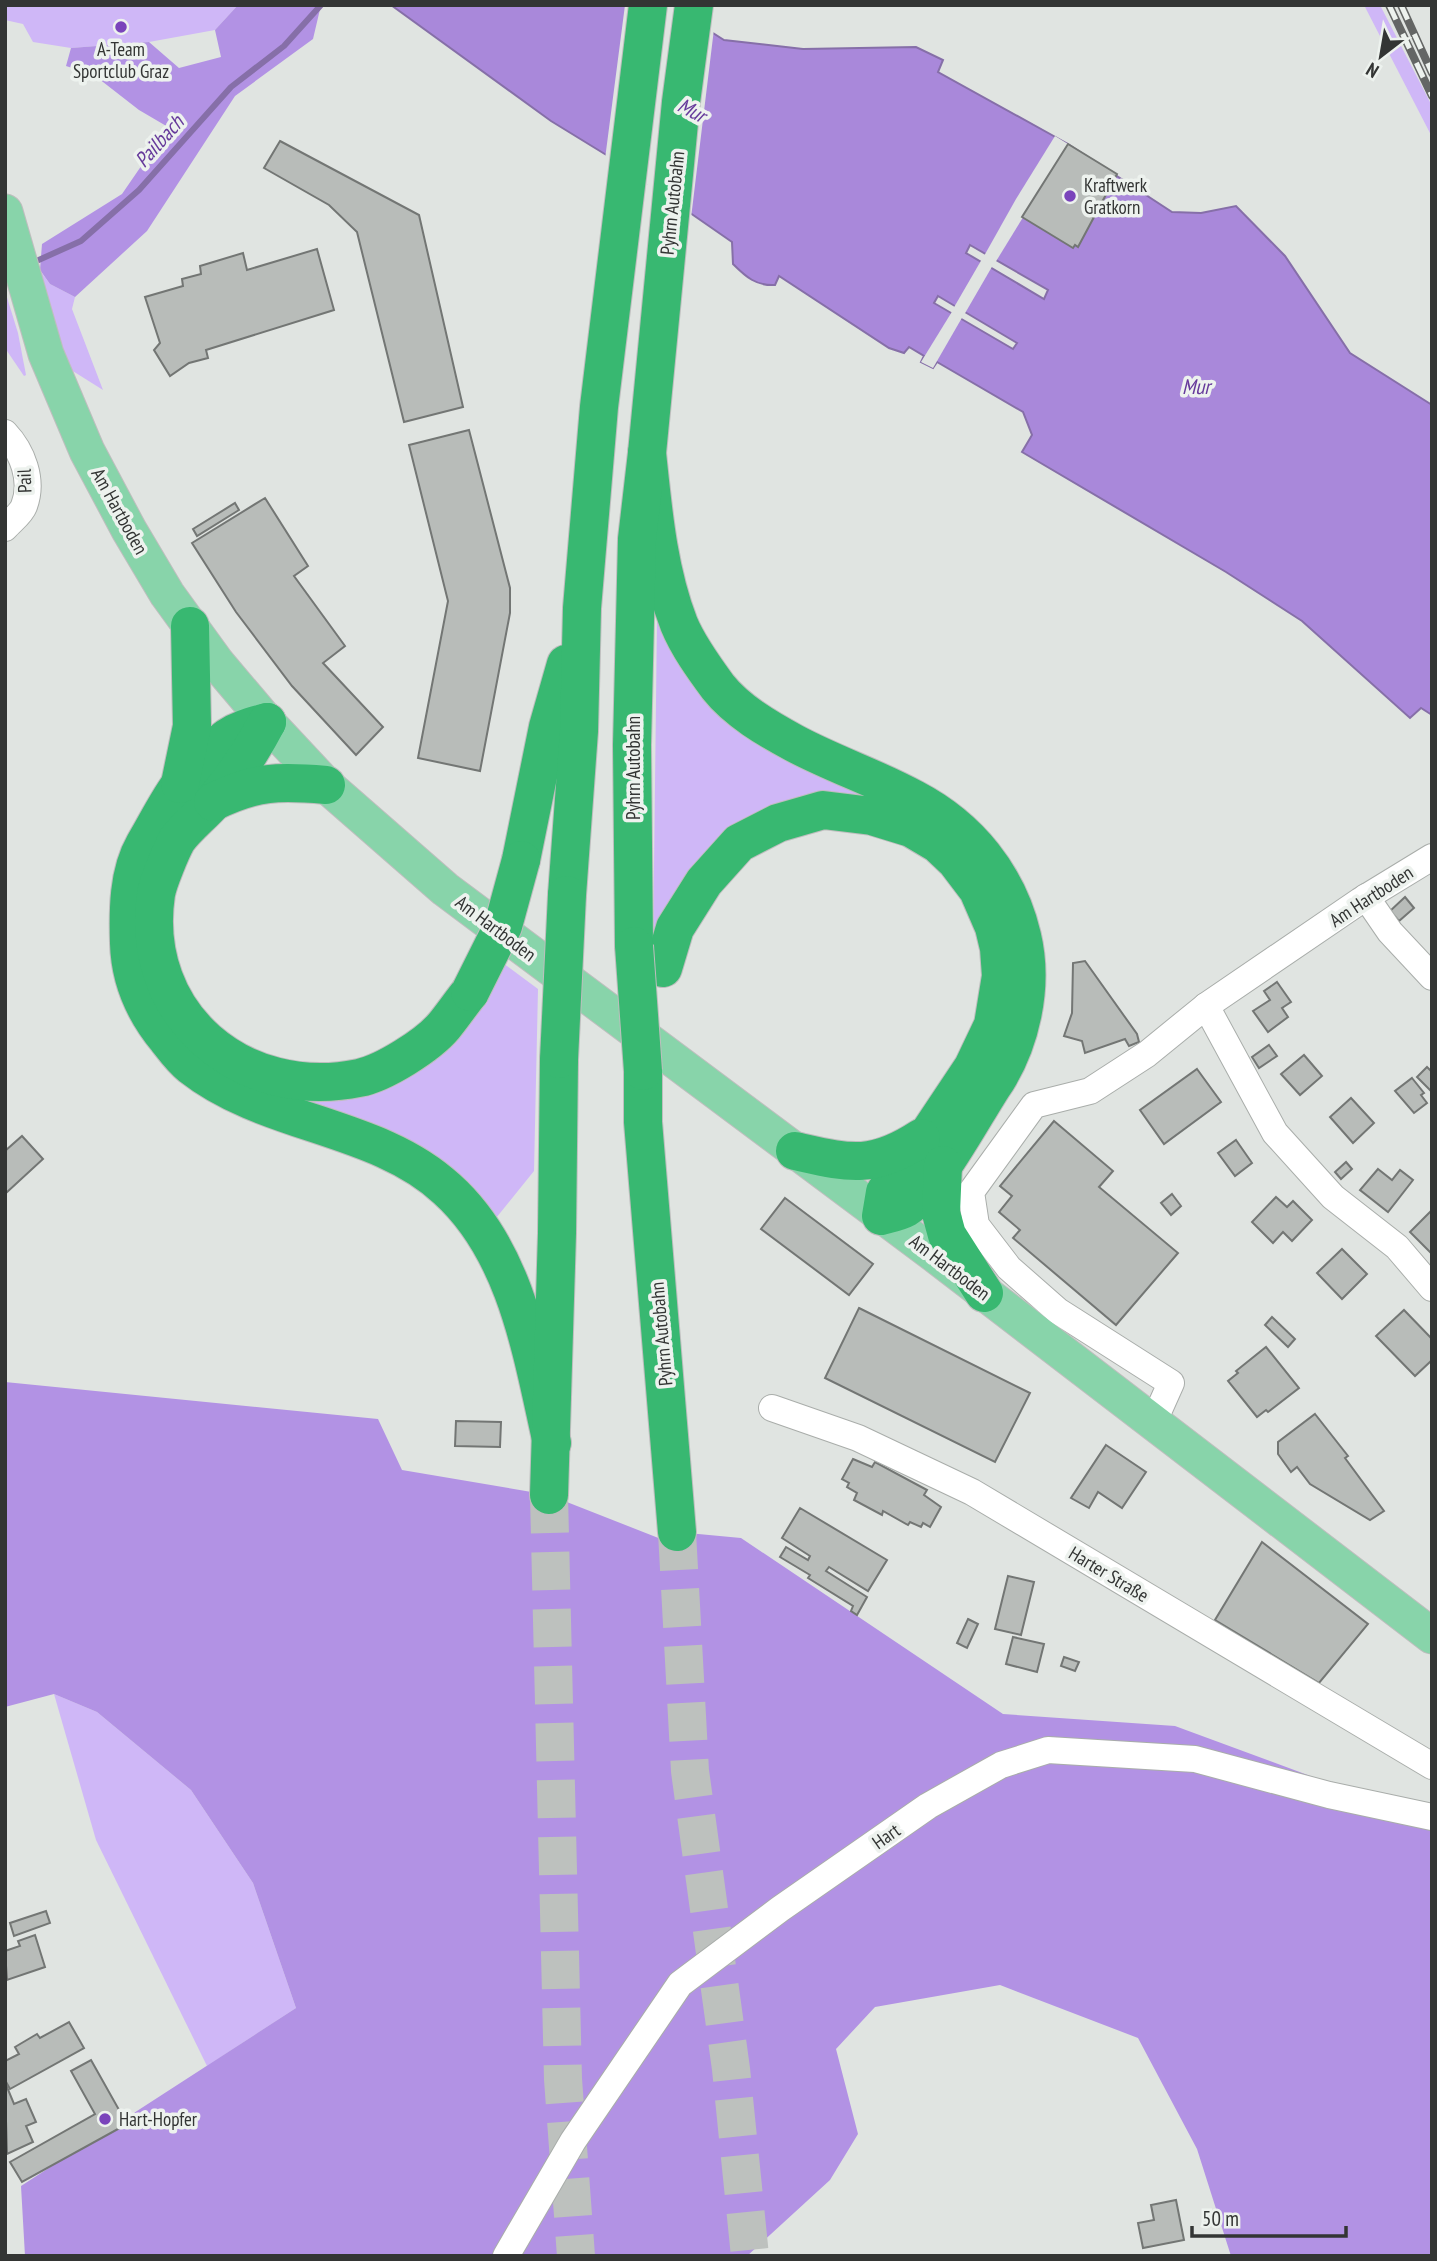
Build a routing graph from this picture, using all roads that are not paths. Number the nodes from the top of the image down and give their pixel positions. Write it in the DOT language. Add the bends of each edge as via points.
graph roads {
  1 [pos="648,5"];
  2 [pos="694,5"];
  3 [pos="7,222"];
  4 [pos="5,433"];
  5 [pos="647,453"];
  6 [pos="5,528"];
  7 [pos="582,608"];
  8 [pos="190,626"];
  9 [pos="267,722"];
  10 [pos="180,784"];
  11 [pos="326,785"];
  12 [pos="213,802"];
  13 [pos="1432,857"];
  14 [pos="1366,897"];
  15 [pos="649,957"];
  16 [pos="1432,977"];
  17 [pos="1206,1006"];
  18 [pos="936,1149"];
  19 [pos="795,1151"];
  20 [pos="881,1216"];
  21 [pos="1432,1288"];
  22 [pos="984,1293"];
  23 [pos="772,1408"];
  24 [pos="1154,1421"];
  25 [pos="552,1443"];
  26 [pos="549,1495"];
  27 [pos="677,1532"];
  28 [pos="1432,1636"];
  29 [pos="1432,1766"];
  30 [pos="1432,1816"];
  31 [pos="506,2256"];
  1 -- 7 [label="highway" via="599,407"];
  2 -- 5 [label="highway, Pyhrn Autobahn"];
  3 -- 8 [label="main road, Am Hartboden" via="46,354 87,451 167,594"];
  4 -- 6 [label="street, Pail" via="19,447 26,488 23,507"];
  5 -- 15 [label="highway, Pyhrn Autobahn" via="636,539 632,745"];
  5 -- 18 [label="highway" via="656,538 679,625 721,690 773,732 914,798 941,816 970,840 1008,891 1026,951 1027,982 1019,1030 998,1080"];
  7 -- 12 [label="highway, bridge" via="548,727 503,926 470,992 443,1028 401,1061 361,1078 306,1083 259,1073 214,1049 181,1014 158,956 156,893 177,840"];
  7 -- 25 [label="highway, bridge" via="559,1059"];
  8 -- 9 [label="main road, Am Hartboden"];
  8 -- 10 [label="highway" via="192,726"];
  9 -- 10 [label="highway" via="226,738"];
  9 -- 11 [label="main road, Am Hartboden"];
  9 -- 12 [label="highway" via="252,751"];
  10 -- 25 [label="highway" via="139,853 130,891 129,954 143,1007 189,1065 227,1090 264,1108 384,1149 447,1188 501,1261 530,1348"];
  11 -- 12 [label="highway" via="269,783 240,789"];
  11 -- 19 [label="main road, Am Hartboden" via="445,889"];
  13 -- 14 [label="street, Am Hartboden"];
  14 -- 16 [label="street" via="1390,932"];
  14 -- 17 [label="street, Am Hartboden"];
  15 -- 18 [label="highway" via="739,843 778,824 823,810 872,816 911,828 938,844 978,890 997,938 1001,976 993,1025"];
  15 -- 27 [label="highway, Pyhrn Autobahn, bridge" via="643,1122"];
  17 -- 21 [label="street" via="1275,1133 1334,1197 1396,1247"];
  17 -- 24 [label="street, Am Hartboden" via="1147,1054 1090,1091 1034,1105 971,1192 976,1225 1009,1268 1058,1311 1171,1382"];
  18 -- 19 [label="highway" via="852,1161"];
  18 -- 20 [label="highway" via="923,1191 906,1208"];
  18 -- 22 [label="highway" via="947,1235"];
  19 -- 20 [label="main road, Am Hartboden"];
  20 -- 22 [label="main road, Am Hartboden"];
  22 -- 24 [label="main road, Am Hartboden"];
  23 -- 29 [label="street, Harter Straße" via="858,1438 972,1492"];
  24 -- 28 [label="main road, Am Hartboden"];
  25 -- 26 [label="highway"];
  30 -- 31 [label="street, Hart" via="1329,1795 1195,1759 1048,1750 1001,1765 928,1807 680,1984 573,2141"];
}
